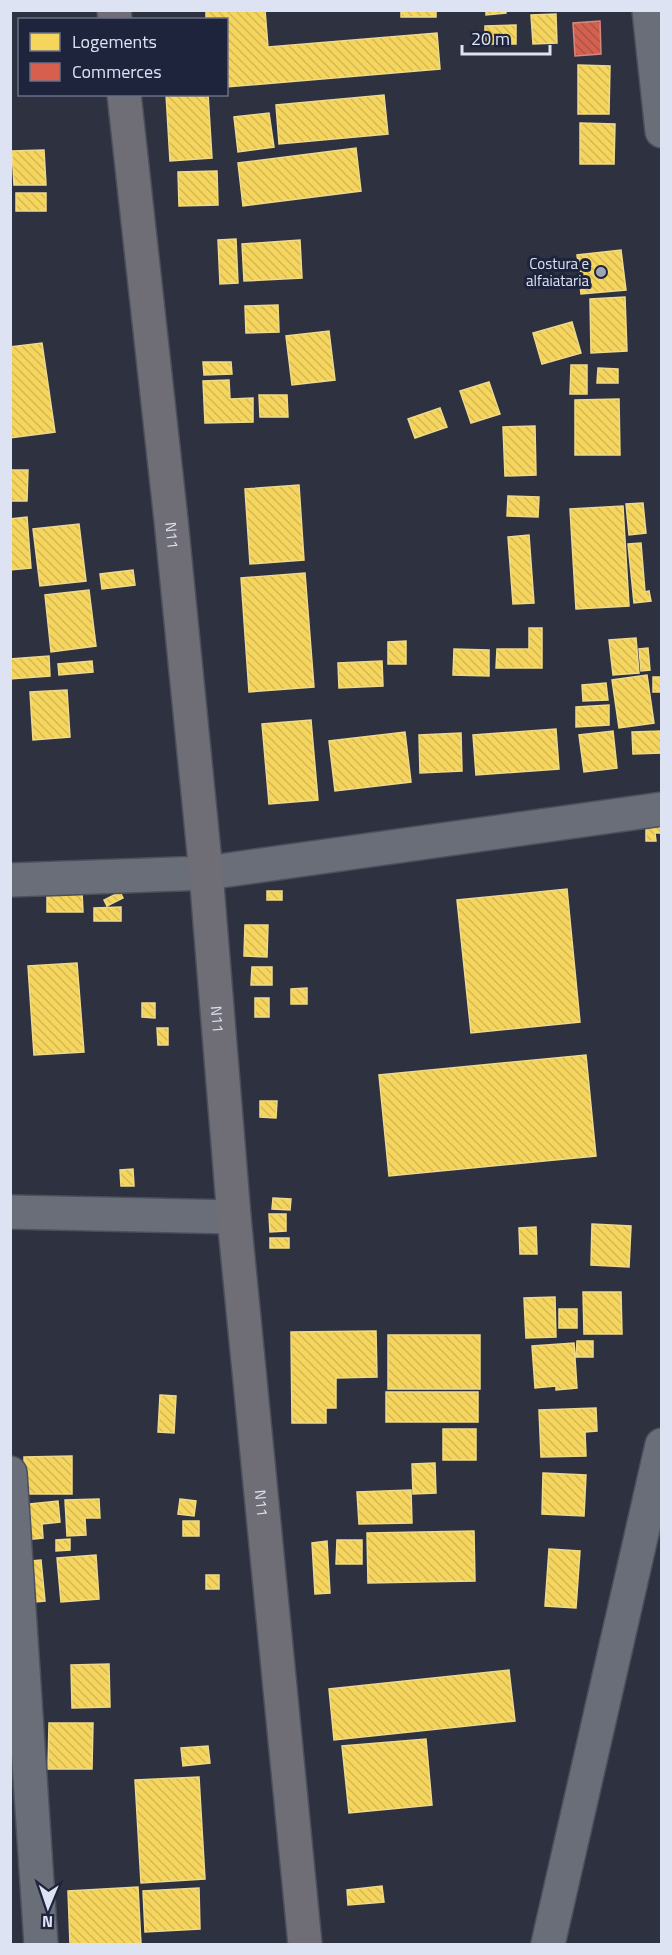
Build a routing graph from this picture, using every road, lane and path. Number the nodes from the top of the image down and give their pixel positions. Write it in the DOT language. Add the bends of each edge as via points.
graph roads {
  1 [pos="649,10"];
  2 [pos="124,96"];
  3 [pos="662,131"];
  4 [pos="662,809"];
  5 [pos="206,873"];
  6 [pos="10,880"];
  7 [pos="10,1212"];
  8 [pos="234,1217"];
  9 [pos="662,1445"];
  10 [pos="10,1473"];
  11 [pos="41,1944"];
  12 [pos="305,1944"];
  13 [pos="548,1944"];
  1 -- 3 [label="street"];
  2 -- 5 [label="main road, N11"];
  4 -- 5 [label="street"];
  5 -- 6 [label="street"];
  5 -- 8 [label="main road, N11"];
  7 -- 8 [label="street"];
  8 -- 12 [label="main road, N11"];
  9 -- 13 [label="street"];
  10 -- 11 [label="street"];
}
